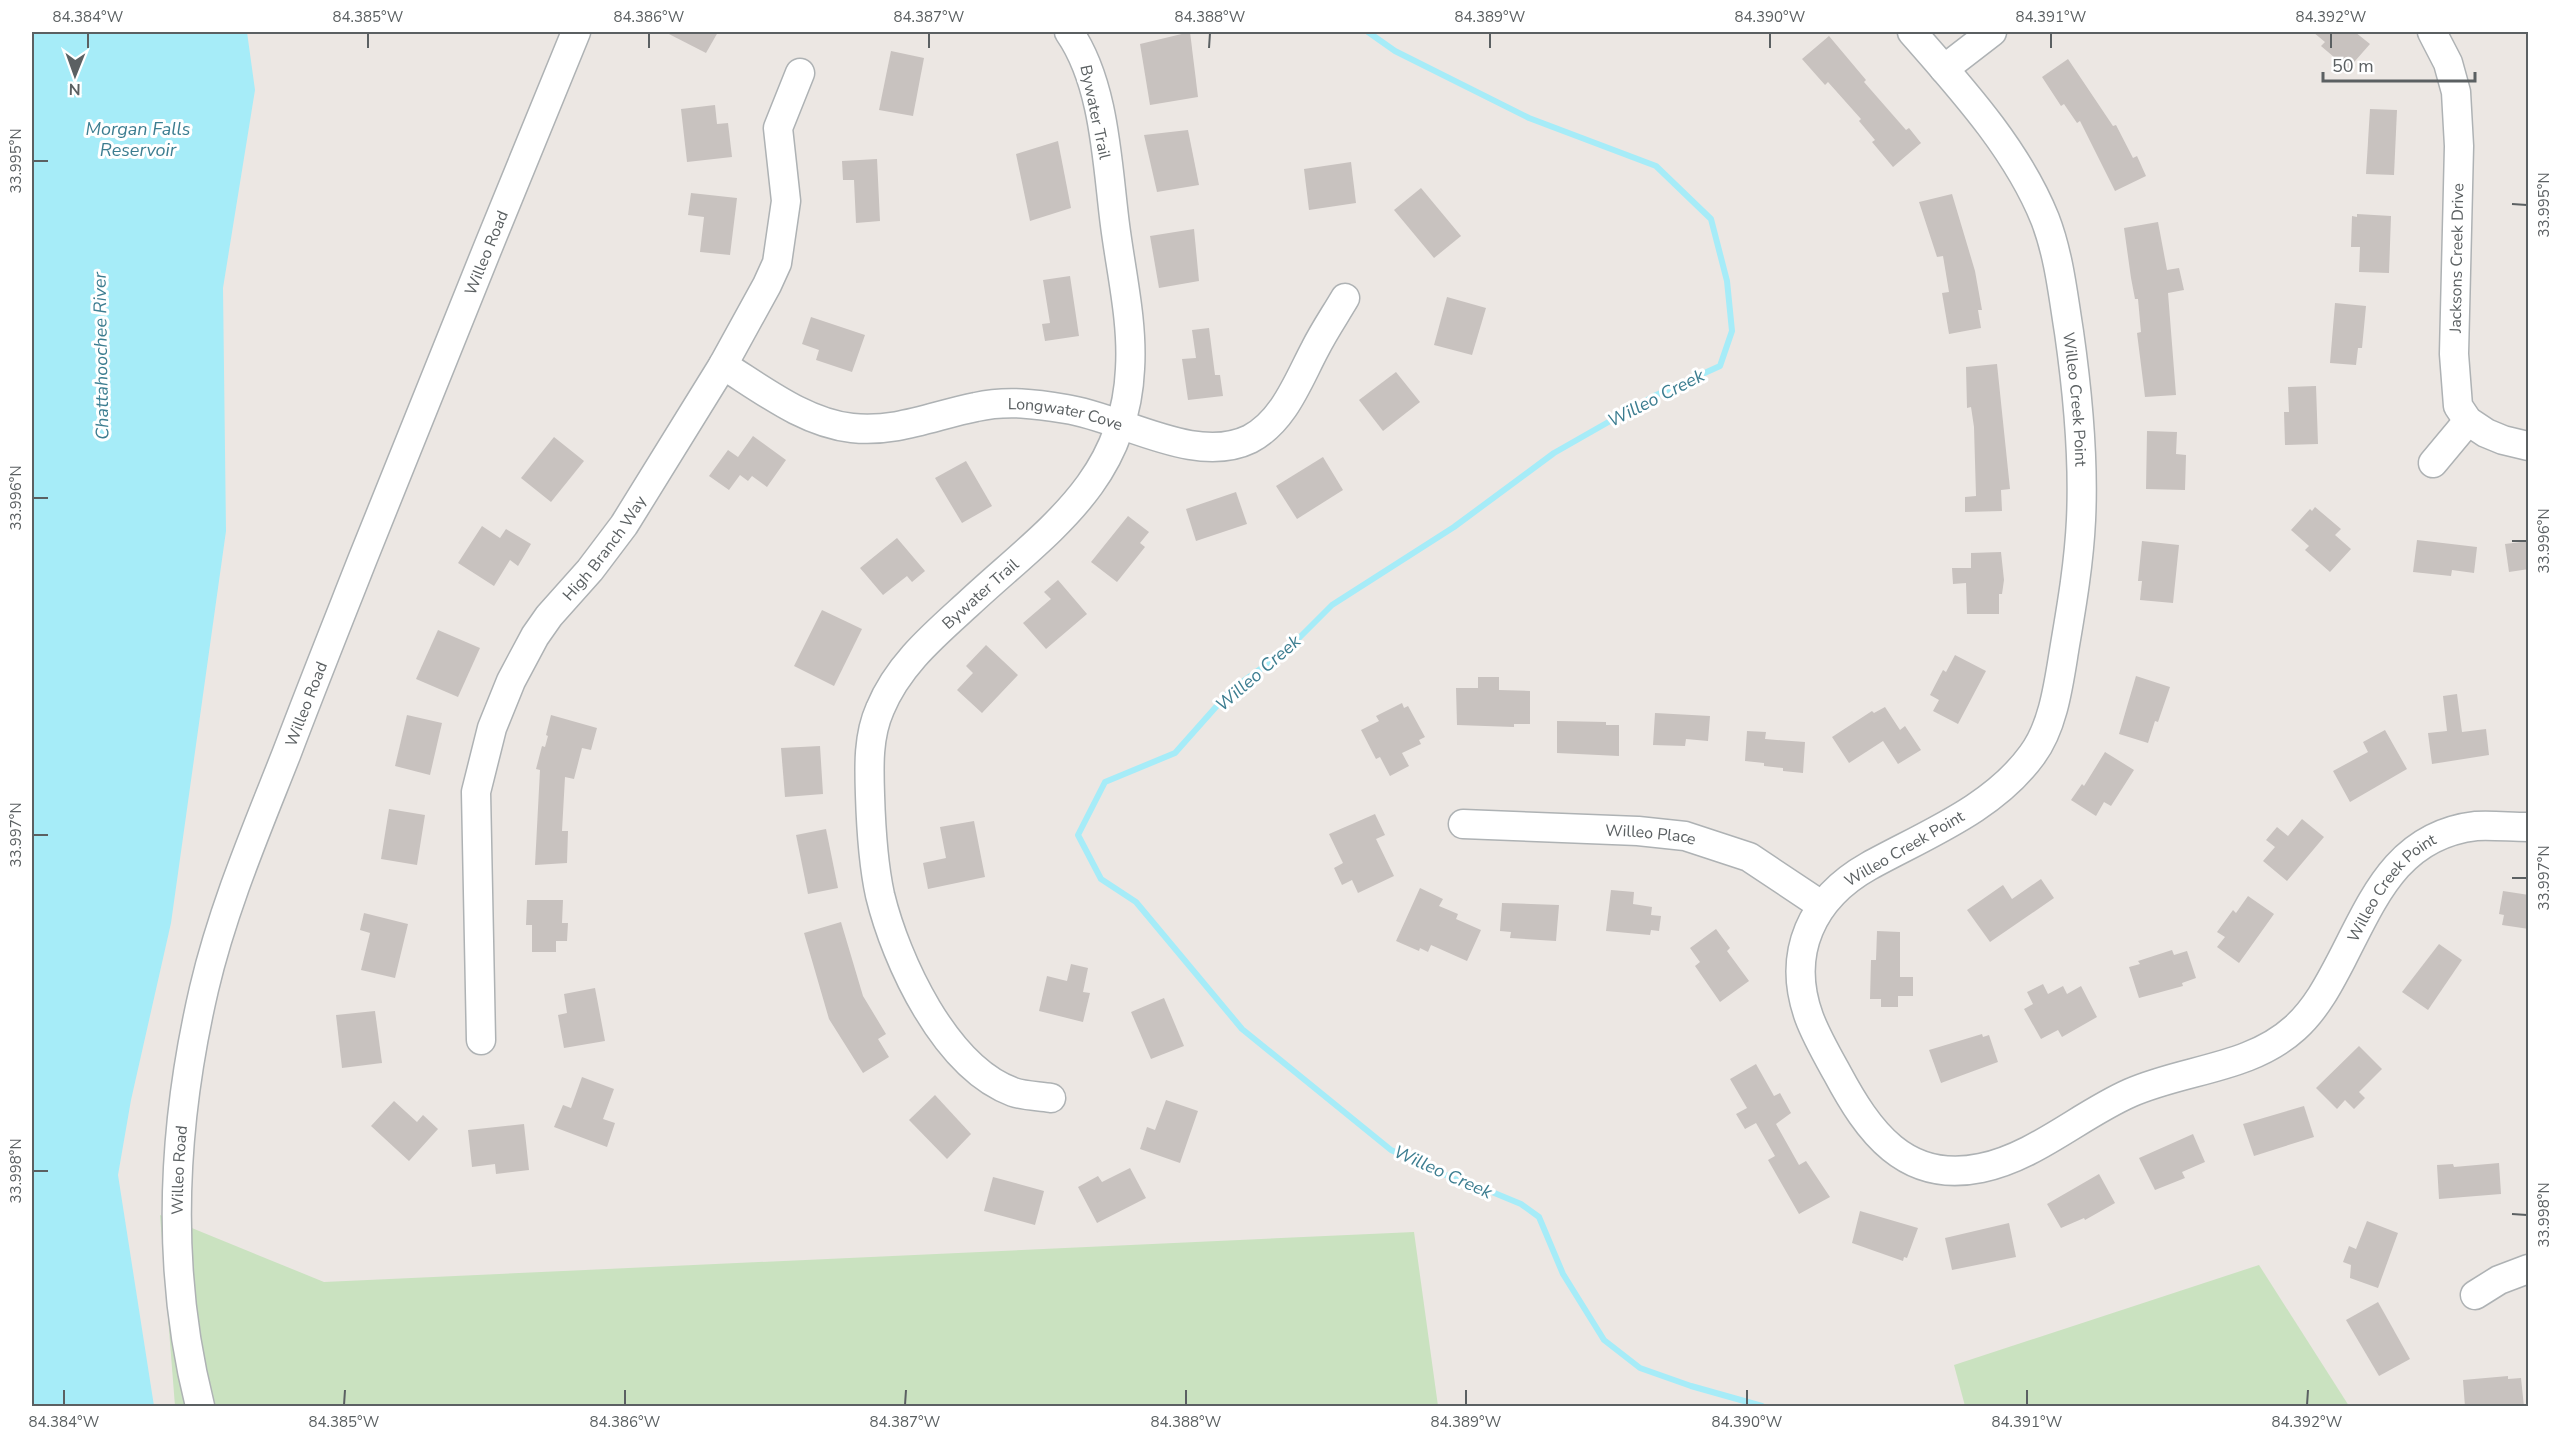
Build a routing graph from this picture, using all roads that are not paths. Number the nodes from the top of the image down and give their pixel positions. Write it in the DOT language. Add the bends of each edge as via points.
graph roads {
  1 [pos="576,32"];
  2 [pos="1069,32"];
  3 [pos="1912,32"];
  4 [pos="1992,32"];
  5 [pos="2432,32"];
  6 [pos="1944,69"];
  7 [pos="800,73"];
  8 [pos="1345,298"];
  9 [pos="723,366"];
  10 [pos="2468,421"];
  11 [pos="1122,424"];
  12 [pos="2529,446"];
  13 [pos="2433,463"];
  14 [pos="1463,824"];
  15 [pos="2529,827"];
  16 [pos="1821,905"];
  17 [pos="481,1040"];
  18 [pos="1051,1098"];
  19 [pos="2529,1269"];
  20 [pos="2475,1295"];
  21 [pos="200,1407"];
  1 -- 21 [label="street, Willeo Road" via="291,742 237,884 207,980 186,1076 175,1190 181,1304"];
  2 -- 11 [label="street, Bywater Trail" via="1090,69 1110,187 1130,338 1128,397"];
  3 -- 6 [label="street, Willeo Creek Point"];
  4 -- 6 [label="street"];
  5 -- 10 [label="street, Jacksons Creek Drive" via="2448,63 2456,92 2459,146 2454,354 2458,406"];
  6 -- 16 [label="street, Willeo Creek Point" via="2021,172 2046,223 2054,250 2072,353 2081,454 2081,525 2072,602 2054,702 2041,740 2029,759 1977,806 1847,879"];
  7 -- 9 [label="street, High Branch Way" via="778,128 786,201 777,263"];
  8 -- 11 [label="street, Longwater Cove" via="1287,402 1274,420 1250,438 1216,447 1189,445"];
  9 -- 11 [label="street, Longwater Cove" via="802,413 852,428 886,428 977,406 1018,402 1070,409"];
  9 -- 17 [label="street, High Branch Way" via="624,525 535,636 492,728 476,792"];
  10 -- 12 [label="street" via="2503,440"];
  10 -- 13 [label="street"];
  11 -- 18 [label="street, Bywater Trail" via="1111,453 1081,498 904,667 880,709 868,755 871,828 880,895 897,948 926,1009 949,1042 978,1071 1013,1092"];
  14 -- 16 [label="street, Willeo Place" via="1685,836 1749,857"];
  15 -- 16 [label="street, Willeo Creek Point" via="2454,830 2428,840 2410,853 2375,894 2324,993 2297,1027 2272,1045 2241,1059 2126,1094 2017,1156 1964,1171 1931,1168 1887,1145 1861,1116 1838,1074 1808,1015 1801,978 1808,932"];
  19 -- 20 [label="street" via="2499,1280"];
}
